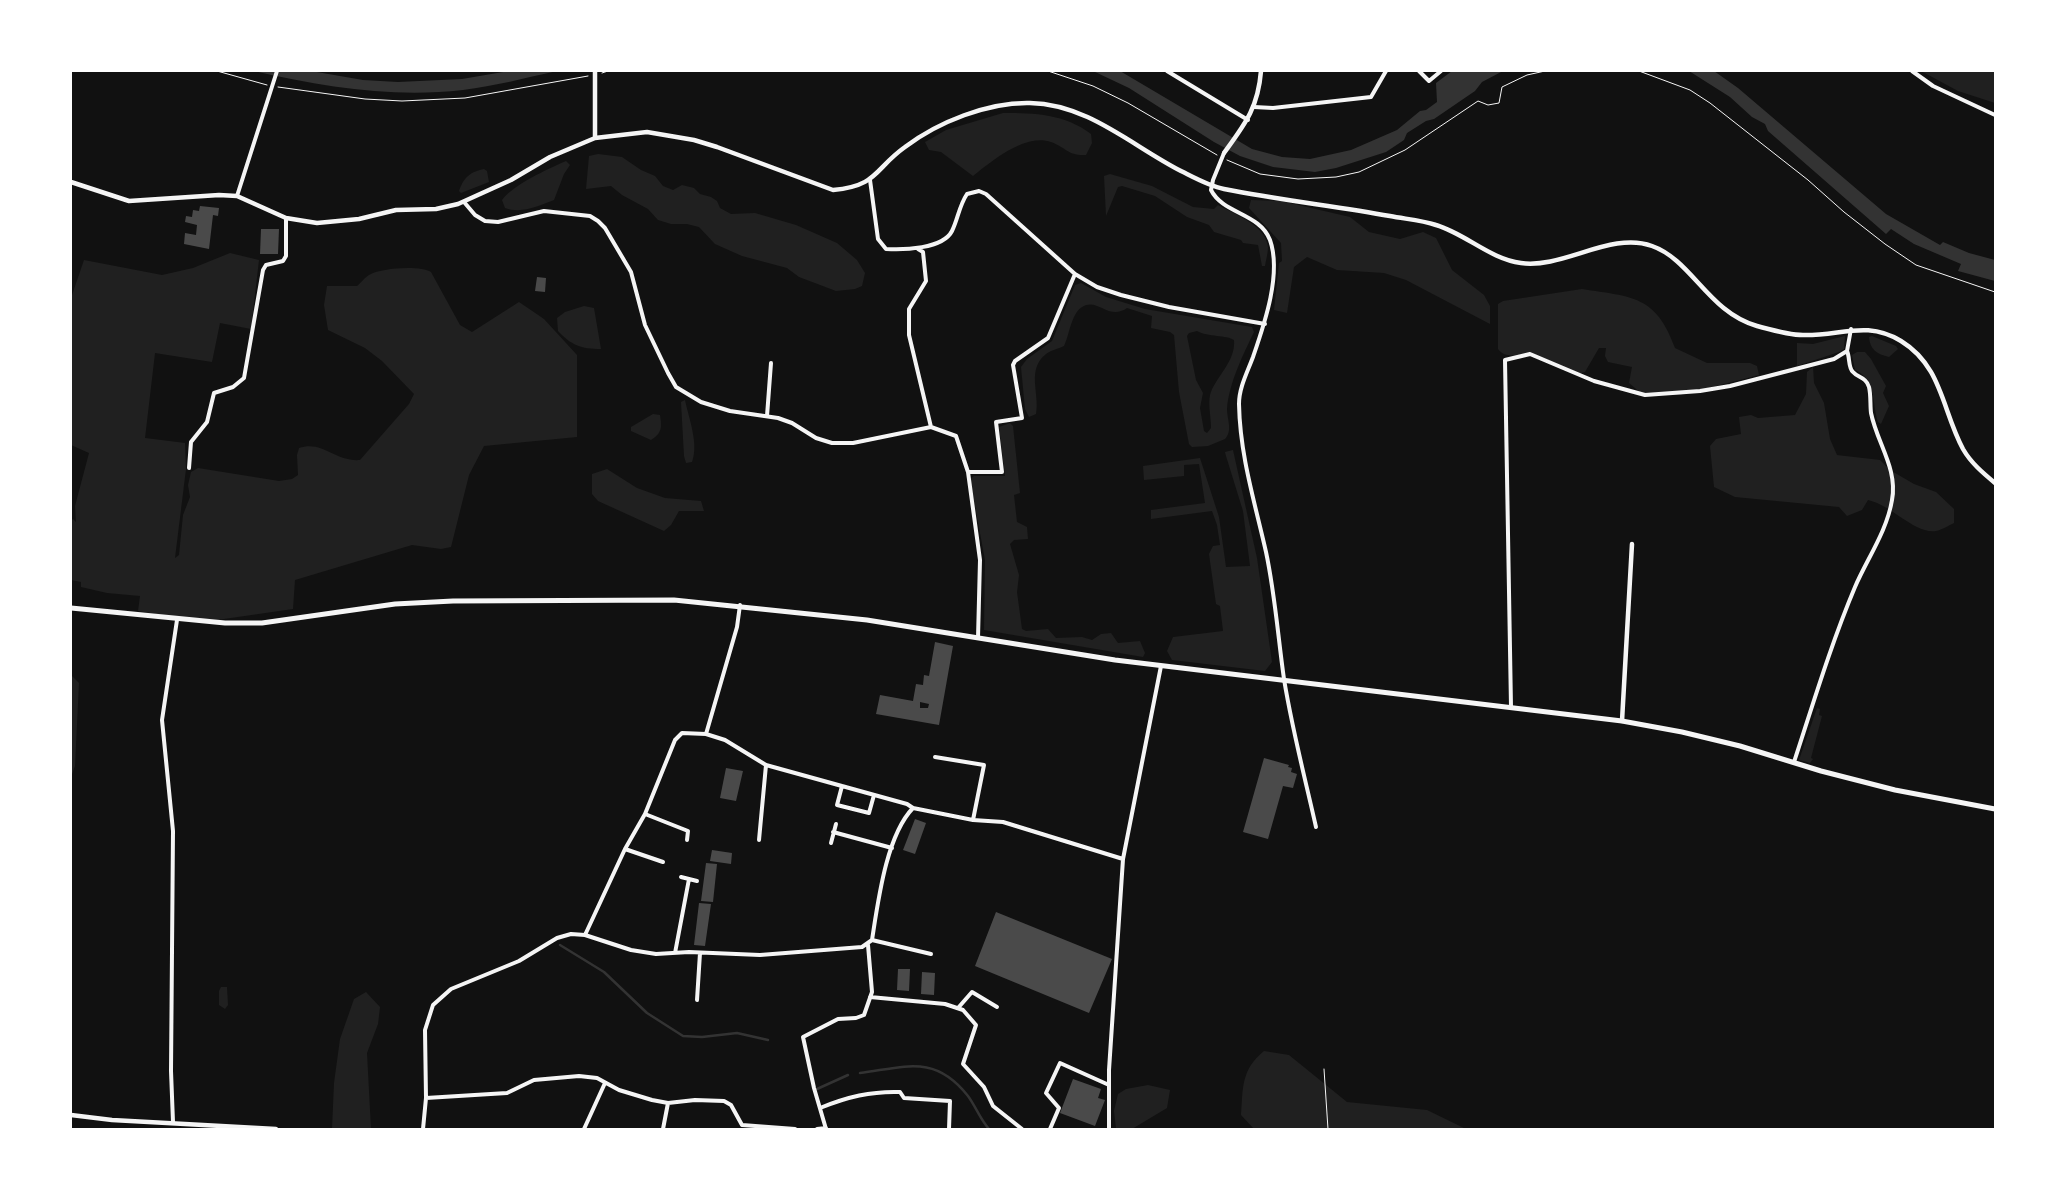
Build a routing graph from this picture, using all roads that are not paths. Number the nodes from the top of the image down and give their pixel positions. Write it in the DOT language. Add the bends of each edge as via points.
graph roads {
  1 [pos="277,71"];
  2 [pos="1166,71"];
  3 [pos="1262,71"];
  4 [pos="1386,71"];
  5 [pos="1419,71"];
  6 [pos="1441,71"];
  7 [pos="1912,71"];
  8 [pos="595,72"];
  9 [pos="1254,107"];
  10 [pos="1995,115"];
  11 [pos="1248,120"];
  12 [pos="595,138"];
  13 [pos="1224,153"];
  14 [pos="870,180"];
  15 [pos="71,182"];
  16 [pos="1211,186"];
  17 [pos="237,196"];
  18 [pos="464,202"];
  19 [pos="286,218"];
  20 [pos="918,249"];
  21 [pos="1075,274"];
  22 [pos="1265,324"];
  23 [pos="1851,329"];
  24 [pos="1847,351"];
  25 [pos="771,363"];
  26 [pos="767,416"];
  27 [pos="931,427"];
  28 [pos="189,468"];
  29 [pos="968,472"];
  30 [pos="1995,483"];
  31 [pos="1632,544"];
  32 [pos="740,605"];
  33 [pos="71,608"];
  34 [pos="178,620"];
  35 [pos="978,638"];
  36 [pos="1161,666"];
  37 [pos="1285,682"];
  38 [pos="1511,707"];
  39 [pos="1622,721"];
  40 [pos="706,734"];
  41 [pos="935,757"];
  42 [pos="1794,762"];
  43 [pos="766,765"];
  44 [pos="842,786"];
  45 [pos="874,795"];
  46 [pos="913,808"];
  47 [pos="1995,809"];
  48 [pos="645,814"];
  49 [pos="973,820"];
  50 [pos="836,824"];
  51 [pos="1316,827"];
  52 [pos="834,832"];
  53 [pos="687,840"];
  54 [pos="760,840"];
  55 [pos="831,843"];
  56 [pos="892,848"];
  57 [pos="625,849"];
  58 [pos="1123,859"];
  59 [pos="663,862"];
  60 [pos="681,877"];
  61 [pos="689,879"];
  62 [pos="697,881"];
  63 [pos="585,934"];
  64 [pos="872,940"];
  65 [pos="868,945"];
  66 [pos="675,953"];
  67 [pos="700,953"];
  68 [pos="931,954"];
  69 [pos="870,997"];
  70 [pos="697,1000"];
  71 [pos="998,1007"];
  72 [pos="958,1008"];
  73 [pos="605,1082"];
  74 [pos="1109,1085"];
  75 [pos="426,1098"];
  76 [pos="668,1103"];
  77 [pos="820,1108"];
  78 [pos="71,1115"];
  79 [pos="173,1122"];
  80 [pos="663,1127"];
  81 [pos="826,1128"];
  82 [pos="174,1129"];
  83 [pos="276,1129"];
  84 [pos="423,1129"];
  85 [pos="584,1129"];
  86 [pos="795,1129"];
  87 [pos="817,1129"];
  88 [pos="948,1129"];
  89 [pos="1022,1129"];
  90 [pos="1050,1129"];
  91 [pos="1109,1129"];
  1 -- 17 [label="street"];
  2 -- 11 [label="street"];
  3 -- 9 [label="street"];
  4 -- 9 [label="street" via="1372,97 1273,108"];
  5 -- 6 [label="street" via="1429,81"];
  7 -- 10 [label="street" via="1933,86"];
  8 -- 12 [label="street"];
  9 -- 11 [label="street"];
  11 -- 13 [label="street"];
  12 -- 14 [label="street" via="647,132 694,140 833,190 852,188"];
  12 -- 18 [label="street" via="550,157"];
  13 -- 16 [label="street"];
  14 -- 16 [label="street" via="901,149 922,135 993,107 1030,103 1075,113 1105,125 1165,163"];
  14 -- 20 [label="street" via="881,246 895,250"];
  15 -- 17 [label="street" via="128,201"];
  16 -- 22 [label="street" via="1218,202 1245,215 1263,229 1269,239 1273,265"];
  16 -- 23 [label="street" via="1435,224 1510,262 1547,262 1638,242 1654,246 1673,258 1720,307 1755,326 1796,335"];
  17 -- 19 [label="street"];
  18 -- 19 [label="street" via="436,209 385,212 359,219 317,223"];
  18 -- 26 [label="street" via="485,221 498,222 544,211 590,216 598,221 631,272 645,325 676,387 700,402 730,411"];
  19 -- 28 [label="street" via="286,256 283,261 266,265 263,270 244,378 233,387 214,392 207,422 191,442"];
  20 -- 21 [label="street" via="951,233 967,194 979,191"];
  20 -- 27 [label="street" via="923,252 926,281 909,309 909,335"];
  21 -- 22 [label="street" via="1121,296"];
  21 -- 29 [label="street" via="1048,338 1013,365 1022,418 996,422 1002,472"];
  22 -- 37 [label="street" via="1239,403 1247,478 1266,553"];
  23 -- 24 [label="street"];
  23 -- 30 [label="street" via="1879,331 1921,354 1932,371 1966,453"];
  24 -- 38 [label="street" via="1834,359 1730,386 1645,395 1594,381 1530,354 1505,360"];
  24 -- 42 [label="street" via="1851,370 1861,376 1869,387 1871,413 1891,467 1892,500 1872,555 1836,635"];
  25 -- 26 [label="street"];
  26 -- 27 [label="street" via="792,422 816,438 832,443 853,443"];
  27 -- 29 [label="street" via="956,436"];
  29 -- 35 [label="street" via="980,560"];
  31 -- 39 [label="street"];
  32 -- 34 [label="main road" via="674,600 463,601 395,604 262,623"];
  32 -- 35 [label="main road" via="867,620"];
  32 -- 40 [label="street" via="737,627"];
  33 -- 34 [label="main road"];
  34 -- 79 [label="street" via="162,720 173,831"];
  35 -- 36 [label="main road"];
  36 -- 37 [label="main road"];
  36 -- 58 [label="street"];
  37 -- 38 [label="main road"];
  37 -- 51 [label="street"];
  38 -- 39 [label="main road"];
  39 -- 42 [label="main road" via="1682,732"];
  40 -- 43 [label="street" via="725,740"];
  40 -- 48 [label="street" via="682,733 675,740"];
  41 -- 49 [label="street" via="984,765"];
  42 -- 47 [label="main road" via="1895,790"];
  43 -- 44 [label="street"];
  43 -- 54 [label="street"];
  44 -- 45 [label="street"];
  44 -- 45 [label="street" via="837,805 869,813"];
  45 -- 46 [label="street"];
  46 -- 49 [label="street"];
  46 -- 56 [label="street" via="905,816"];
  48 -- 53 [label="street" via="688,832"];
  48 -- 57 [label="street"];
  49 -- 58 [label="street" via="1003,822"];
  50 -- 52 [label="street"];
  52 -- 55 [label="street"];
  52 -- 56 [label="street"];
  56 -- 64 [label="street" via="882,881"];
  57 -- 59 [label="street"];
  57 -- 63 [label="street"];
  58 -- 74 [label="street"];
  60 -- 61 [label="street"];
  61 -- 62 [label="street"];
  61 -- 66 [label="street"];
  63 -- 66 [label="street" via="631,950"];
  63 -- 75 [label="street" via="557,938 519,961 450,989 433,1005 425,1030"];
  64 -- 65 [label="street"];
  64 -- 68 [label="street"];
  65 -- 67 [label="street" via="760,955"];
  65 -- 69 [label="street"];
  66 -- 67 [label="street"];
  67 -- 70 [label="street"];
  69 -- 72 [label="street"];
  69 -- 77 [label="street" via="864,1015 838,1019 803,1037"];
  71 -- 72 [label="street" via="972,992"];
  72 -- 89 [label="street" via="976,1025 963,1064 984,1087 993,1106"];
  73 -- 75 [label="street" via="580,1076 553,1078 534,1080 506,1093"];
  73 -- 76 [label="street" via="636,1095"];
  73 -- 85 [label="street"];
  74 -- 90 [label="street" via="1060,1064 1046,1093 1058,1108"];
  74 -- 91 [label="street"];
  75 -- 84 [label="street"];
  76 -- 80 [label="street"];
  76 -- 86 [label="street" via="724,1101 731,1105 742,1125"];
  77 -- 81 [label="street"];
  77 -- 88 [label="street" via="860,1094 900,1092 904,1098 950,1101"];
  78 -- 79 [label="street"];
  79 -- 82 [label="street"];
  79 -- 83 [label="street"];
  81 -- 87 [label="street"];
}
